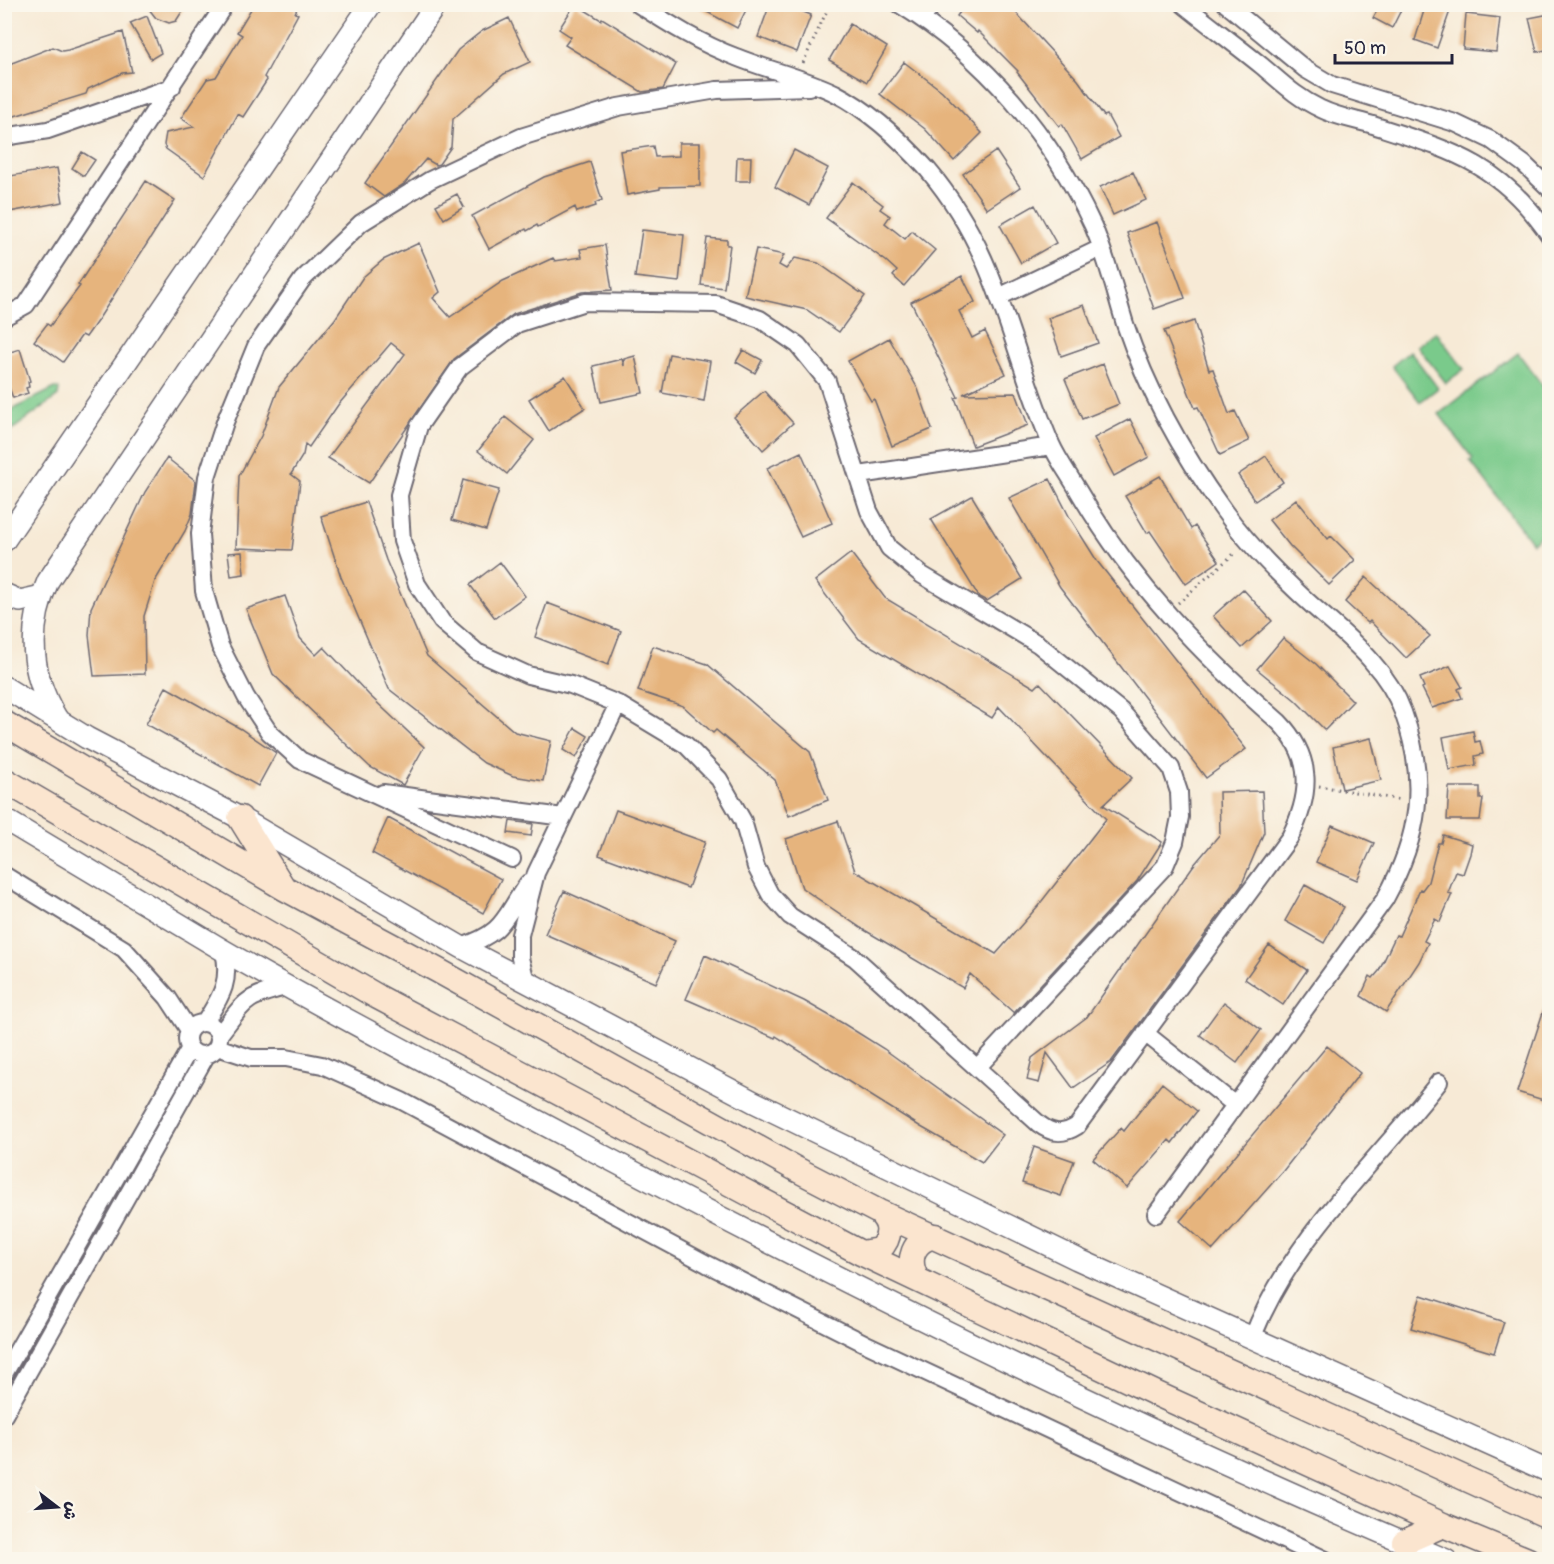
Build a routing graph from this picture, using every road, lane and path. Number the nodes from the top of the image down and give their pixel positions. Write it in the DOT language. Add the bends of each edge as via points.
graph roads {
  1 [pos="225,4"];
  2 [pos="371,4"];
  3 [pos="436,4"];
  4 [pos="638,4"];
  5 [pos="830,4"];
  6 [pos="933,4"];
  7 [pos="1183,4"];
  8 [pos="1226,4"];
  9 [pos="903,6"];
  10 [pos="922,18"];
  11 [pos="1250,23"];
  12 [pos="1234,45"];
  13 [pos="796,79"];
  14 [pos="172,87"];
  15 [pos="818,87"];
  16 [pos="4,137"];
  17 [pos="1550,189"];
  18 [pos="1550,236"];
  19 [pos="1101,248"];
  20 [pos="1001,296"];
  21 [pos="4,317"];
  22 [pos="1052,446"];
  23 [pos="859,475"];
  24 [pos="4,541"];
  25 [pos="1249,541"];
  26 [pos="4,594"];
  27 [pos="42,596"];
  28 [pos="1166,614"];
  29 [pos="4,687"];
  30 [pos="618,704"];
  31 [pos="58,720"];
  32 [pos="4,723"];
  33 [pos="4,780"];
  34 [pos="1305,784"];
  35 [pos="366,791"];
  36 [pos="1418,803"];
  37 [pos="563,817"];
  38 [pos="240,818"];
  39 [pos="4,819"];
  40 [pos="512,859"];
  41 [pos="536,873"];
  42 [pos="4,875"];
  43 [pos="284,888"];
  44 [pos="461,947"];
  45 [pos="224,951"];
  46 [pos="526,982"];
  47 [pos="290,986"];
  48 [pos="205,1022"];
  49 [pos="189,1030"];
  50 [pos="1145,1033"];
  51 [pos="214,1045"];
  52 [pos="190,1048"];
  53 [pos="977,1068"];
  54 [pos="1440,1082"];
  55 [pos="1235,1105"];
  56 [pos="879,1212"];
  57 [pos="1156,1214"];
  58 [pos="935,1236"];
  59 [pos="861,1253"];
  60 [pos="917,1279"];
  61 [pos="1252,1339"];
  62 [pos="4,1374"];
  63 [pos="4,1415"];
  64 [pos="1550,1472"];
  65 [pos="1524,1506"];
  66 [pos="1550,1506"];
  67 [pos="1550,1517"];
  68 [pos="1443,1525"];
  69 [pos="1404,1542"];
  70 [pos="1326,1560"];
  71 [pos="1446,1560"];
  72 [pos="1528,1560"];
  1 -- 14 [label="street"];
  2 -- 24 [label="street"];
  3 -- 27 [label="street" via="56,567"];
  4 -- 13 [label="street" via="696,39"];
  5 -- 13 [label="path"];
  6 -- 10 [label="street"];
  7 -- 12 [label="street"];
  8 -- 11 [label="street"];
  9 -- 10 [label="street"];
  10 -- 19 [label="street" via="1011,98 1070,182"];
  11 -- 12 [label="street"];
  11 -- 17 [label="street" via="1305,69 1332,85 1455,123 1491,140"];
  12 -- 18 [label="street" via="1289,91 1322,110 1445,147 1477,163 1506,184 1532,210"];
  13 -- 15 [label="street"];
  14 -- 16 [label="street" via="48,129"];
  14 -- 21 [label="street" via="26,305"];
  15 -- 20 [label="street" via="833,92 874,119 927,170 973,235"];
  15 -- 35 [label="street" via="717,90 618,107 521,137 430,180 361,224 302,280 256,346 207,477 200,534 204,591 219,646 269,732 300,760"];
  19 -- 20 [label="street"];
  19 -- 25 [label="street" via="1126,325 1163,417 1193,467"];
  20 -- 22 [label="street"];
  22 -- 23 [label="street"];
  22 -- 28 [label="street" via="1099,525"];
  23 -- 30 [label="street" via="827,381 798,345 760,319 716,303 585,302 517,324 460,367 419,426 399,495 402,541 417,584 442,622 477,652 528,675 571,685"];
  23 -- 53 [label="street" via="869,511 889,548 922,575 1038,644 1121,711 1171,768 1179,792 1180,818 1165,866"];
  25 -- 28 [label="path"];
  25 -- 36 [label="street" via="1356,644 1386,680 1402,708 1412,739"];
  26 -- 27 [label="street" via="20,601"];
  27 -- 31 [label="street" via="34,627 35,660 42,691"];
  28 -- 34 [label="street" via="1292,735 1305,766"];
  29 -- 31 [label="street"];
  30 -- 37 [label="street"];
  30 -- 53 [label="street" via="686,745 719,779 743,821 756,867 770,894 790,916 855,958"];
  31 -- 38 [label="street"];
  32 -- 43 [label="main road"];
  33 -- 59 [label="main road" via="378,998"];
  34 -- 36 [label="path"];
  34 -- 50 [label="street" via="1304,802 1290,837"];
  35 -- 37 [label="street"];
  35 -- 40 [label="street"];
  36 -- 55 [label="street" via="1413,837 1385,899"];
  37 -- 41 [label="street"];
  38 -- 43 [label="main road"];
  38 -- 44 [label="street"];
  39 -- 45 [label="street"];
  41 -- 44 [label="street" via="496,931"];
  41 -- 46 [label="street" via="520,935"];
  42 -- 49 [label="street" via="124,949 168,998"];
  43 -- 56 [label="main road"];
  44 -- 46 [label="street"];
  45 -- 47 [label="street"];
  45 -- 48 [label="street" via="228,969 225,988"];
  46 -- 61 [label="street" via="754,1102"];
  47 -- 51 [label="street" via="246,1000"];
  47 -- 69 [label="street" via="343,1018 778,1249 923,1322 1206,1456"];
  48 -- 49 [label="street"];
  48 -- 51 [label="street" via="211,1024"];
  49 -- 52 [label="street"];
  50 -- 53 [label="street" via="1077,1126 1062,1133 1046,1129"];
  50 -- 55 [label="street"];
  51 -- 52 [label="street" via="195,1053"];
  51 -- 63 [label="street"];
  51 -- 70 [label="street" via="251,1058 286,1058 322,1065 402,1101 866,1344"];
  52 -- 62 [label="street"];
  54 -- 61 [label="street" via="1302,1247 1273,1291"];
  55 -- 57 [label="street"];
  56 -- 58 [label="main road"];
  56 -- 59 [label="main road" via="887,1222 887,1240 874,1253"];
  58 -- 60 [label="main road" via="923,1240 914,1250 911,1265"];
  58 -- 65 [label="main road"];
  59 -- 60 [label="main road"];
  60 -- 68 [label="main road"];
  61 -- 64 [label="street"];
  65 -- 66 [label="main road"];
  65 -- 67 [label="main road"];
  68 -- 69 [label="main road"];
  68 -- 72 [label="main road"];
  69 -- 71 [label="street"];
}
